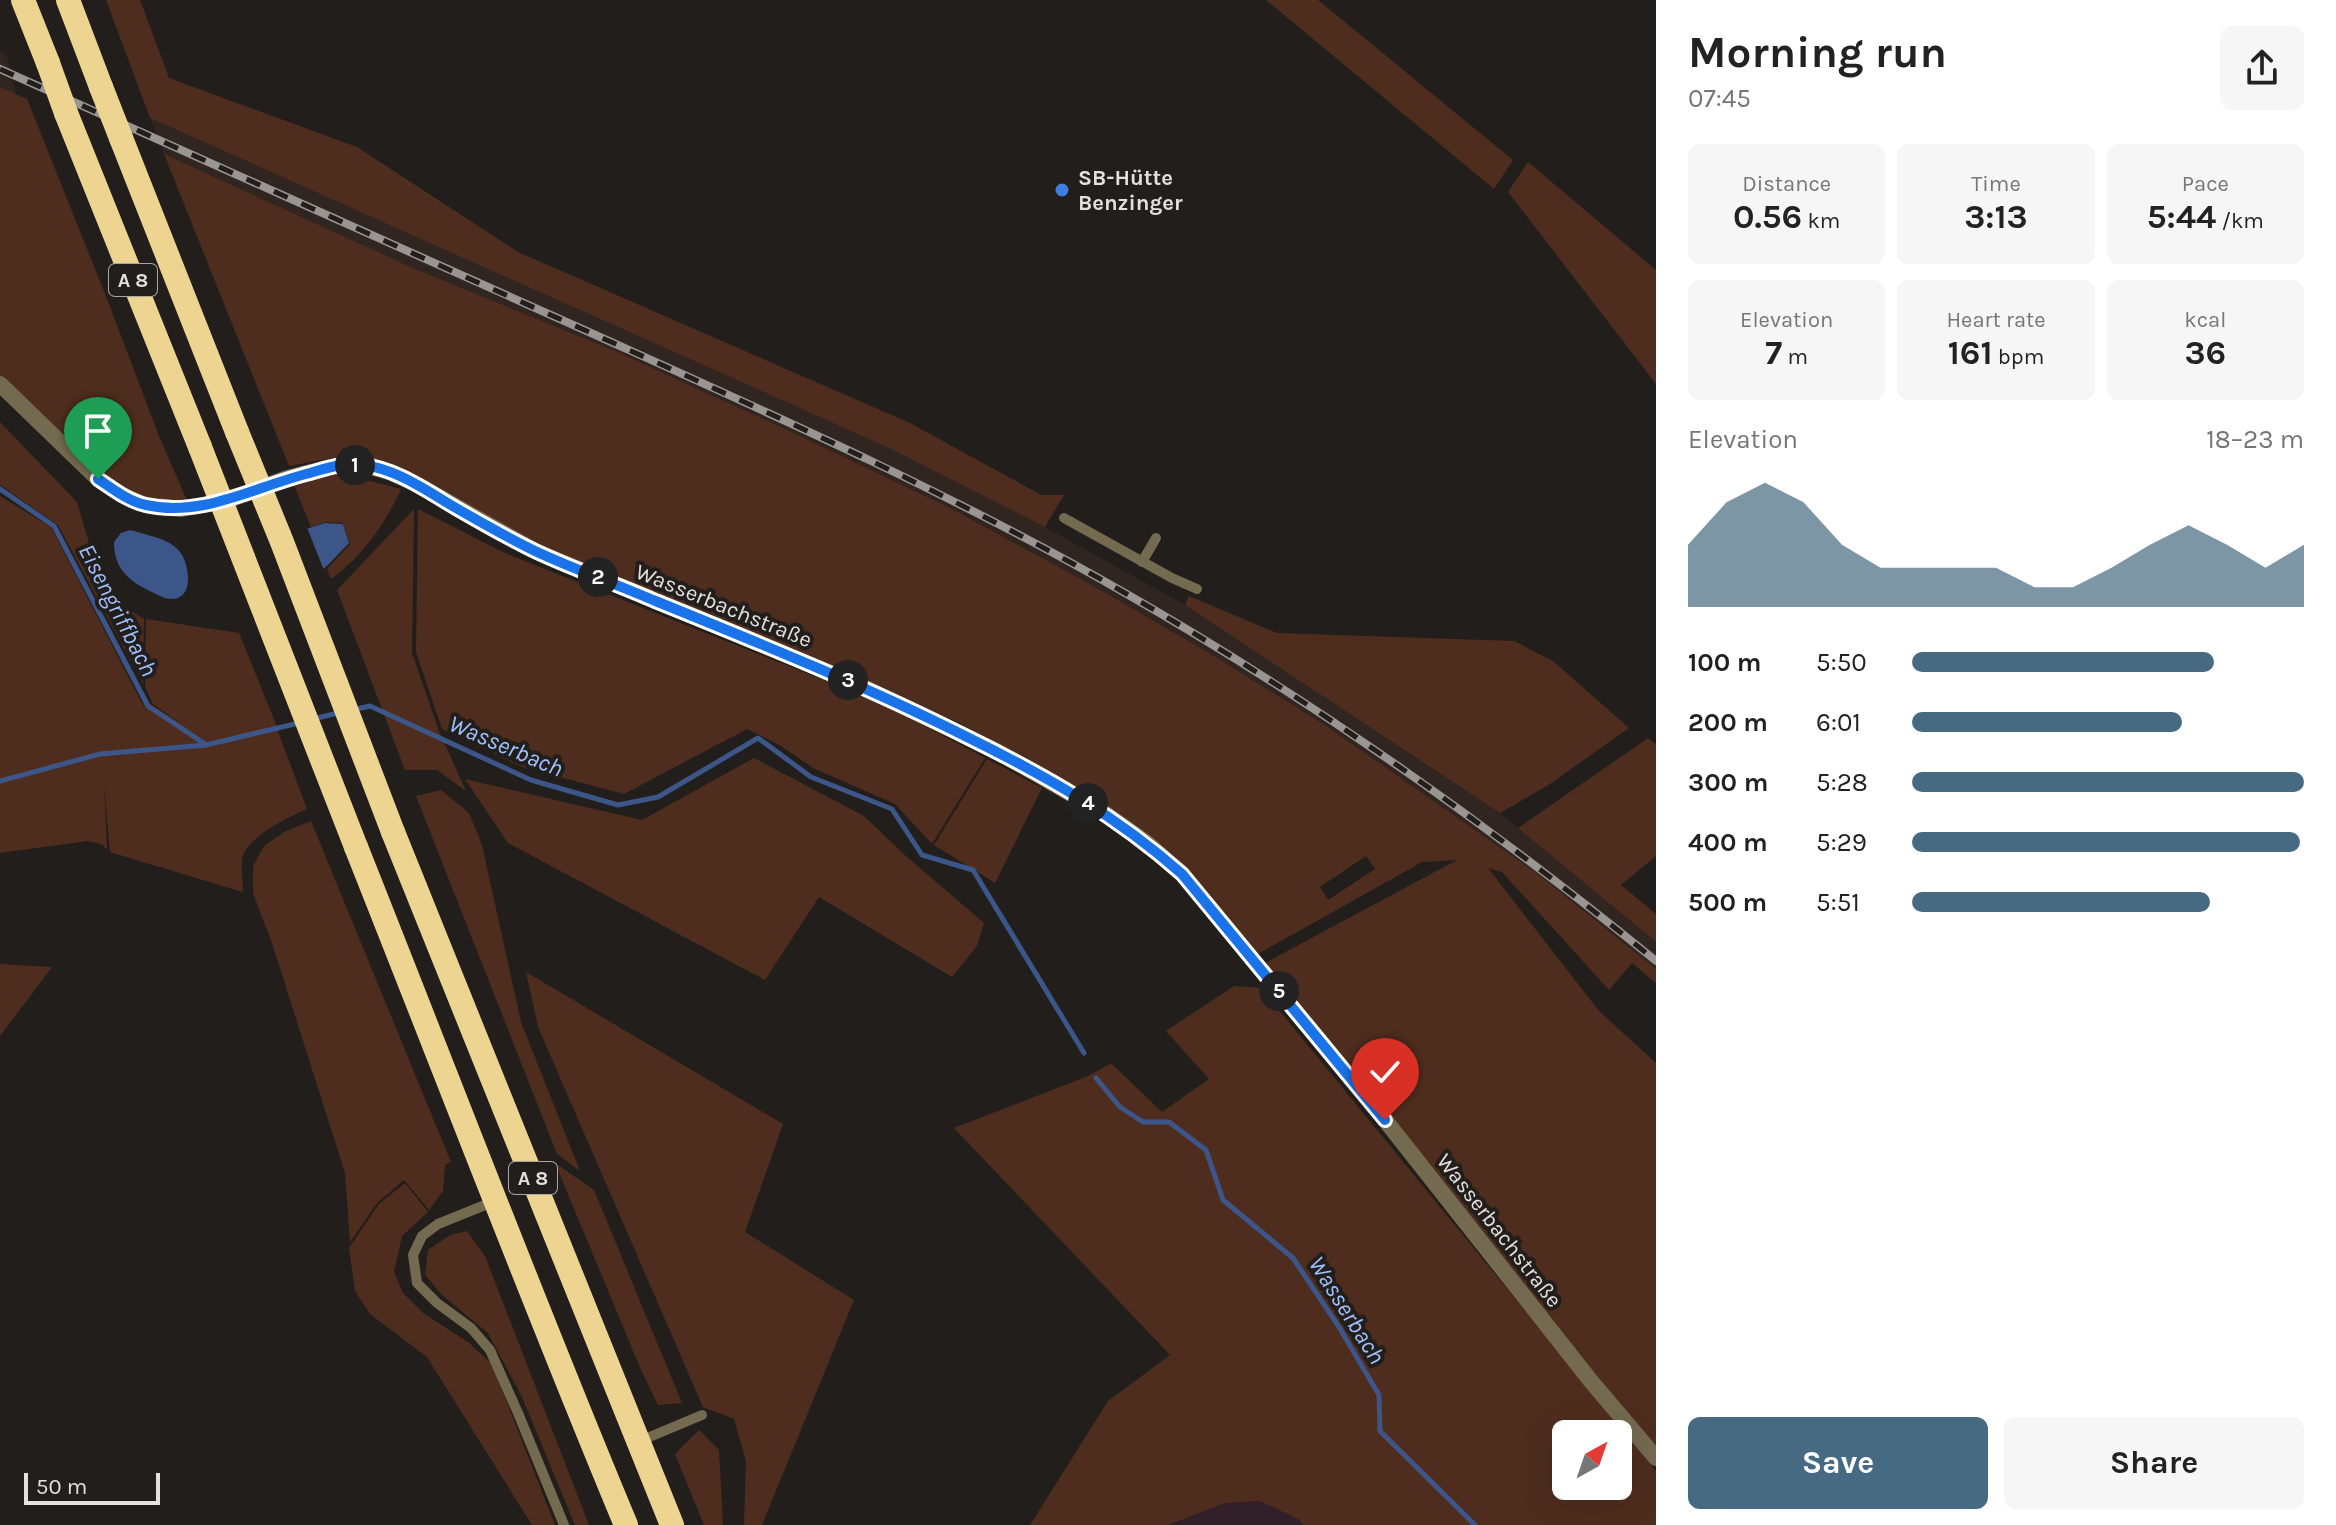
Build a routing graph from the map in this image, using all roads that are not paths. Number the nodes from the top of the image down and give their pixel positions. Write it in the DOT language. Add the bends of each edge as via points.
graph roads {
  1 [pos="23,0"];
  2 [pos="68,0"];
  3 [pos="0,384"];
  4 [pos="1064,518"];
  5 [pos="1156,538"];
  6 [pos="1142,562"];
  7 [pos="1197,589"];
  8 [pos="497,1201"];
  9 [pos="702,1415"];
  10 [pos="638,1442"];
  11 [pos="1656,1458"];
  12 [pos="564,1525"];
  13 [pos="626,1525"];
  14 [pos="672,1525"];
  1 -- 8 [label="highway, A 8, bridge"];
  2 -- 10 [label="highway, A 8, bridge"];
  3 -- 11 [label="street, Wasserbachstraße" via="98,479 145,505 180,509 226,501 343,464 389,472 537,552 919,712 1106,814 1182,874"];
  4 -- 6 [label="lane"];
  5 -- 6 [label="lane"];
  6 -- 7 [label="lane"];
  8 -- 12 [label="lane" via="438,1224 422,1236 413,1255 417,1283 490,1350"];
  8 -- 13 [label="highway, A 8"];
  9 -- 10 [label="lane"];
  10 -- 14 [label="highway, A 8"];
}
